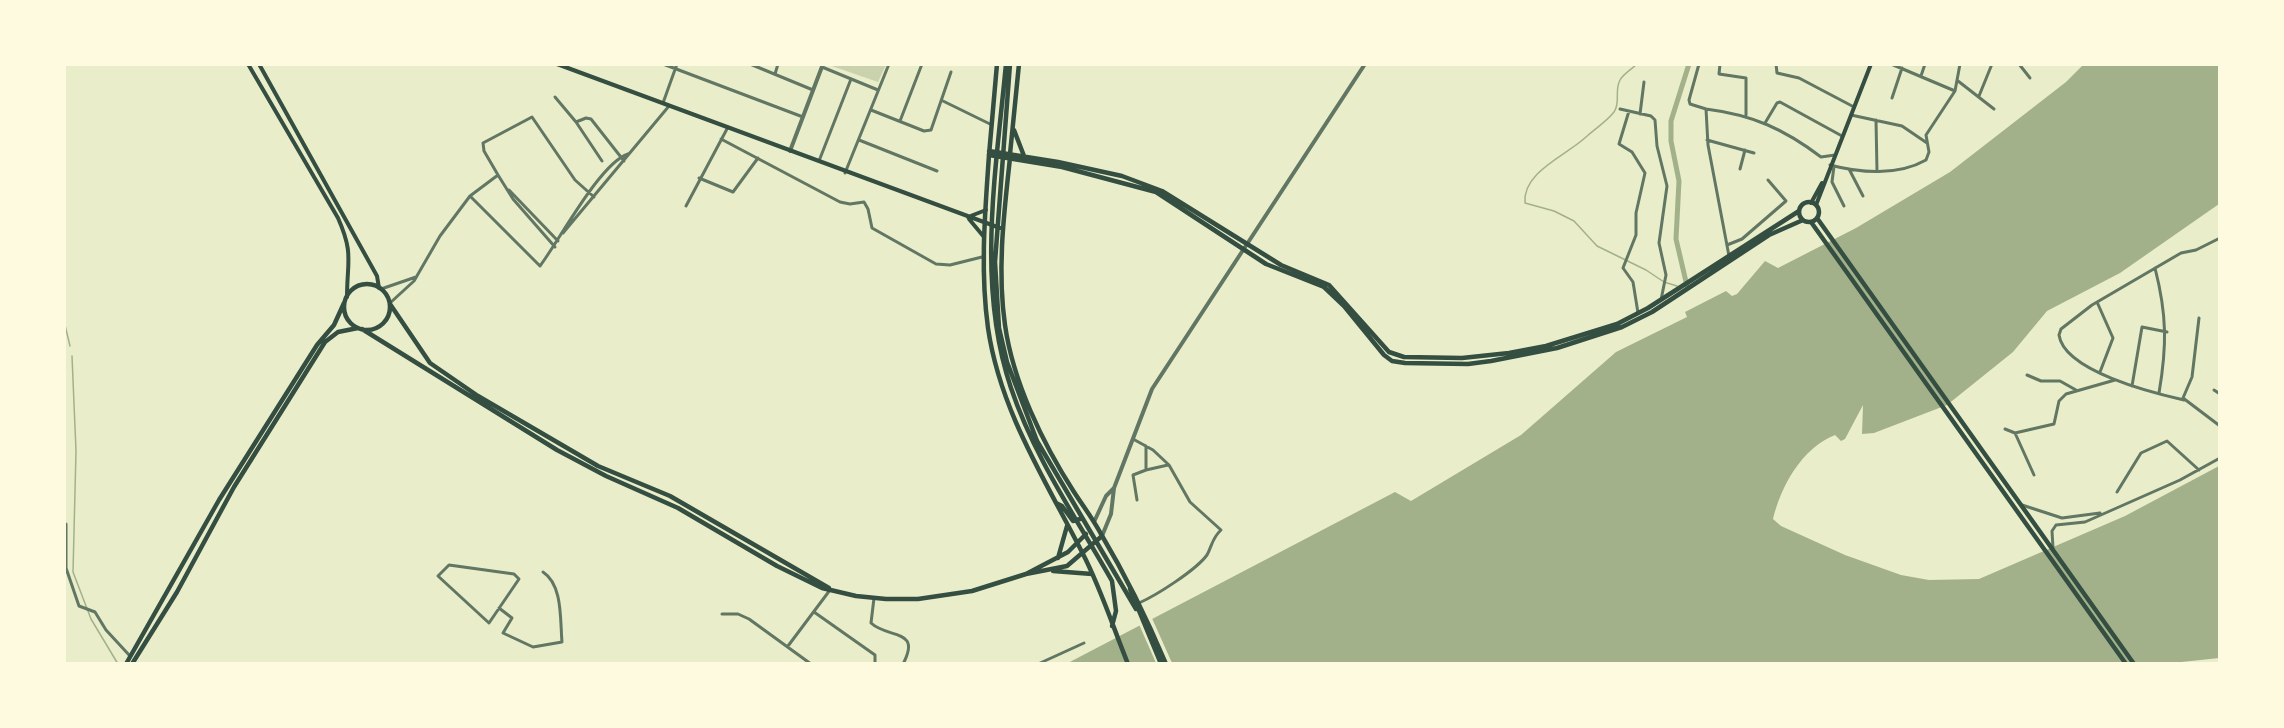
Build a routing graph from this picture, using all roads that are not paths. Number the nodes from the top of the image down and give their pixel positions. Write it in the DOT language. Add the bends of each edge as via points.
graph roads {
  1 [pos="248,64"];
  2 [pos="259,64"];
  3 [pos="557,64"];
  4 [pos="663,64"];
  5 [pos="750,64"];
  6 [pos="778,64"];
  7 [pos="889,64"];
  8 [pos="922,64"];
  9 [pos="997,64"];
  10 [pos="1008,64"];
  11 [pos="1019,64"];
  12 [pos="1365,64"];
  13 [pos="1699,64"];
  14 [pos="1720,64"];
  15 [pos="1776,64"];
  16 [pos="1871,64"];
  17 [pos="1925,64"];
  18 [pos="1960,64"];
  19 [pos="1992,64"];
  20 [pos="2019,64"];
  21 [pos="1892,65"];
  22 [pos="822,66"];
  23 [pos="676,67"];
  24 [pos="1902,68"];
  25 [pos="951,72"];
  26 [pos="775,74"];
  27 [pos="1921,76"];
  28 [pos="2030,78"];
  29 [pos="851,79"];
  30 [pos="1957,80"];
  31 [pos="1644,82"];
  32 [pos="813,90"];
  33 [pos="879,90"];
  34 [pos="1955,91"];
  35 [pos="1979,96"];
  36 [pos="555,97"];
  37 [pos="1892,98"];
  38 [pos="943,101"];
  39 [pos="663,103"];
  40 [pos="669,106"];
  41 [pos="1854,107"];
  42 [pos="1620,109"];
  43 [pos="1706,109"];
  44 [pos="871,110"];
  45 [pos="1994,110"];
  46 [pos="1629,111"];
  47 [pos="1640,114"];
  48 [pos="1746,115"];
  49 [pos="1851,115"];
  50 [pos="802,117"];
  51 [pos="1876,120"];
  52 [pos="900,121"];
  53 [pos="576,122"];
  54 [pos="1764,123"];
  55 [pos="1013,124"];
  56 [pos="992,125"];
  57 [pos="728,127"];
  58 [pos="1842,136"];
  59 [pos="721,139"];
  60 [pos="859,140"];
  61 [pos="1707,140"];
  62 [pos="1927,142"];
  63 [pos="1745,150"];
  64 [pos="790,152"];
  65 [pos="989,153"];
  66 [pos="1754,153"];
  67 [pos="628,154"];
  68 [pos="1835,155"];
  69 [pos="620,156"];
  70 [pos="1010,156"];
  71 [pos="1024,156"];
  72 [pos="758,158"];
  73 [pos="602,161"];
  74 [pos="624,161"];
  75 [pos="818,162"];
  76 [pos="1832,166"];
  77 [pos="1740,168"];
  78 [pos="1849,169"];
  79 [pos="937,171"];
  80 [pos="1877,171"];
  81 [pos="845,173"];
  82 [pos="498,175"];
  83 [pos="699,178"];
  84 [pos="1768,180"];
  85 [pos="508,189"];
  86 [pos="589,194"];
  87 [pos="470,196"];
  88 [pos="1863,196"];
  89 [pos="594,197"];
  90 [pos="1814,204"];
  91 [pos="686,206"];
  92 [pos="1844,207"];
  93 [pos="986,210"];
  94 [pos="1799,211"];
  95 [pos="967,217"];
  96 [pos="1817,218"];
  97 [pos="1803,220"];
  98 [pos="1810,222"];
  99 [pos="985,225"];
  100 [pos="1003,229"];
  101 [pos="563,233"];
  102 [pos="984,237"];
  103 [pos="2220,238"];
  104 [pos="559,242"];
  105 [pos="1727,244"];
  106 [pos="1245,245"];
  107 [pos="555,247"];
  108 [pos="1729,256"];
  109 [pos="982,257"];
  110 [pos="1721,264"];
  111 [pos="2154,268"];
  112 [pos="416,277"];
  113 [pos="380,289"];
  114 [pos="1671,296"];
  115 [pos="346,297"];
  116 [pos="1661,300"];
  117 [pos="2097,302"];
  118 [pos="344,303"];
  119 [pos="390,304"];
  120 [pos="1638,314"];
  121 [pos="2199,318"];
  122 [pos="360,329"];
  123 [pos="2167,332"];
  124 [pos="433,366"];
  125 [pos="430,372"];
  126 [pos="2100,372"];
  127 [pos="2027,375"];
  128 [pos="2116,380"];
  129 [pos="2132,386"];
  130 [pos="2076,390"];
  131 [pos="2214,390"];
  132 [pos="2158,393"];
  133 [pos="2220,394"];
  134 [pos="2184,400"];
  135 [pos="1950,409"];
  136 [pos="2220,426"];
  137 [pos="2005,429"];
  138 [pos="2015,433"];
  139 [pos="1131,438"];
  140 [pos="1146,446"];
  141 [pos="2220,458"];
  142 [pos="1169,465"];
  143 [pos="1146,470"];
  144 [pos="2199,470"];
  145 [pos="2034,475"];
  146 [pos="1114,488"];
  147 [pos="2117,492"];
  148 [pos="1137,500"];
  149 [pos="1056,503"];
  150 [pos="2022,504"];
  151 [pos="1083,506"];
  152 [pos="2105,512"];
  153 [pos="1094,522"];
  154 [pos="1067,524"];
  155 [pos="66,525"];
  156 [pos="1102,536"];
  157 [pos="1077,543"];
  158 [pos="2054,549"];
  159 [pos="1083,553"];
  160 [pos="1058,558"];
  161 [pos="65,567"];
  162 [pos="1043,571"];
  163 [pos="543,572"];
  164 [pos="1026,574"];
  165 [pos="1092,574"];
  166 [pos="1126,578"];
  167 [pos="830,588"];
  168 [pos="874,598"];
  169 [pos="1139,603"];
  170 [pos="499,608"];
  171 [pos="1136,609"];
  172 [pos="814,612"];
  173 [pos="722,614"];
  174 [pos="1143,616"];
  175 [pos="1113,629"];
  176 [pos="1084,643"];
  177 [pos="788,646"];
  178 [pos="130,656"];
  179 [pos="126,663"];
  180 [pos="132,663"];
  181 [pos="811,663"];
  182 [pos="875,663"];
  183 [pos="903,663"];
  184 [pos="1038,663"];
  185 [pos="1128,663"];
  186 [pos="1161,663"];
  187 [pos="1166,663"];
  188 [pos="2126,663"];
  189 [pos="2134,663"];
  1 -- 115 [label="main road" via="338,218 350,265"];
  2 -- 113 [label="main road" via="377,276"];
  3 -- 39 [label="main road"];
  4 -- 23 [label="street"];
  5 -- 26 [label="street"];
  6 -- 26 [label="street"];
  7 -- 33 [label="street"];
  8 -- 52 [label="street"];
  9 -- 56 [label="main road"];
  10 -- 171 [label="main road" via="995,262 999,328 1030,426"];
  10 -- 175 [label="main road" via="991,262 995,329 1023,420 1112,581 1116,611"];
  11 -- 55 [label="main road"];
  12 -- 106 [label="street"];
  13 -- 43 [label="street" via="1689,100 1690,104"];
  14 -- 48 [label="street" via="1720,74 1746,78"];
  15 -- 41 [label="street" via="1777,74 1799,78"];
  16 -- 41 [label="main road"];
  17 -- 27 [label="street"];
  18 -- 30 [label="street"];
  19 -- 35 [label="street"];
  20 -- 28 [label="street"];
  21 -- 24 [label="street"];
  22 -- 29 [label="street"];
  22 -- 32 [label="street"];
  23 -- 39 [label="street"];
  23 -- 50 [label="street"];
  24 -- 27 [label="street"];
  24 -- 37 [label="street"];
  25 -- 38 [label="street"];
  26 -- 32 [label="street"];
  27 -- 34 [label="street"];
  29 -- 33 [label="street"];
  29 -- 75 [label="street"];
  30 -- 34 [label="street"];
  30 -- 35 [label="street"];
  31 -- 47 [label="street"];
  32 -- 50 [label="street"];
  33 -- 44 [label="street"];
  34 -- 62 [label="street" via="1926,135"];
  35 -- 45 [label="street"];
  36 -- 53 [label="street"];
  38 -- 52 [label="street" via="931,130"];
  38 -- 56 [label="street"];
  39 -- 40 [label="main road"];
  40 -- 57 [label="main road"];
  40 -- 67 [label="street"];
  41 -- 49 [label="main road"];
  42 -- 46 [label="street"];
  43 -- 48 [label="street"];
  43 -- 61 [label="street"];
  44 -- 52 [label="street"];
  44 -- 60 [label="street"];
  46 -- 47 [label="street"];
  46 -- 120 [label="street" via="1619,144 1632,152 1645,173 1636,213 1636,235 1623,272 1634,285"];
  47 -- 116 [label="street" via="1655,120 1666,182 1659,243 1666,275"];
  48 -- 54 [label="street"];
  49 -- 51 [label="street"];
  49 -- 58 [label="main road"];
  50 -- 64 [label="street"];
  51 -- 62 [label="street" via="1902,126"];
  51 -- 80 [label="street"];
  53 -- 69 [label="street" via="591,119"];
  53 -- 73 [label="street"];
  54 -- 58 [label="street" via="1780,102"];
  54 -- 68 [label="street" via="1821,157"];
  55 -- 70 [label="main road"];
  55 -- 71 [label="main road"];
  56 -- 65 [label="main road"];
  57 -- 59 [label="street"];
  57 -- 64 [label="main road"];
  58 -- 68 [label="main road"];
  59 -- 72 [label="street"];
  59 -- 83 [label="street"];
  60 -- 79 [label="street"];
  60 -- 81 [label="street"];
  61 -- 63 [label="street"];
  61 -- 105 [label="street"];
  62 -- 80 [label="street" via="1926,160 1904,169"];
  63 -- 66 [label="street"];
  63 -- 77 [label="street"];
  64 -- 75 [label="main road"];
  65 -- 70 [label="main road"];
  65 -- 93 [label="main road"];
  67 -- 69 [label="street"];
  67 -- 74 [label="street"];
  68 -- 76 [label="main road"];
  69 -- 74 [label="street"];
  69 -- 86 [label="street"];
  70 -- 71 [label="main road"];
  70 -- 100 [label="main road"];
  70 -- 106 [label="main road" via="1150,190"];
  71 -- 106 [label="main road" via="1144,183 1186,204"];
  72 -- 83 [label="street" via="734,192"];
  72 -- 109 [label="street" via="840,202 864,202 876,231 933,263 950,266"];
  74 -- 89 [label="street"];
  75 -- 81 [label="main road"];
  76 -- 78 [label="street"];
  76 -- 90 [label="main road"];
  76 -- 92 [label="street" via="1832,182"];
  78 -- 80 [label="street"];
  78 -- 88 [label="street"];
  81 -- 95 [label="main road"];
  82 -- 85 [label="street"];
  82 -- 86 [label="street" via="483,143 532,117"];
  82 -- 87 [label="street"];
  83 -- 91 [label="street"];
  84 -- 105 [label="street" via="1786,201 1739,242"];
  85 -- 104 [label="street"];
  85 -- 107 [label="street"];
  86 -- 89 [label="street"];
  86 -- 101 [label="street"];
  87 -- 107 [label="street" via="540,266"];
  87 -- 112 [label="street"];
  89 -- 101 [label="street"];
  90 -- 94 [label="main road" via="1805,203"];
  90 -- 96 [label="main road" via="1819,213"];
  93 -- 95 [label="main road"];
  93 -- 99 [label="main road"];
  94 -- 97 [label="main road"];
  94 -- 108 [label="main road"];
  95 -- 99 [label="main road"];
  95 -- 102 [label="main road"];
  96 -- 98 [label="main road"];
  96 -- 135 [label="main road"];
  97 -- 98 [label="main road"];
  97 -- 110 [label="main road"];
  98 -- 135 [label="main road"];
  99 -- 100 [label="main road"];
  99 -- 102 [label="main road"];
  100 -- 151 [label="main road" via="1002,299 1013,361 1033,416"];
  101 -- 104 [label="street"];
  102 -- 109 [label="main road"];
  103 -- 111 [label="street"];
  104 -- 107 [label="street"];
  105 -- 108 [label="street"];
  106 -- 114 [label="main road" via="1274,268 1324,287 1384,355 1405,363 1468,364 1533,354 1622,327"];
  106 -- 120 [label="main road" via="1329,285 1389,352 1399,357 1462,358 1509,353 1583,335"];
  106 -- 139 [label="street" via="1152,389"];
  108 -- 110 [label="main road"];
  109 -- 149 [label="main road" via="988,330 999,375 1030,457"];
  110 -- 114 [label="main road"];
  111 -- 117 [label="street"];
  111 -- 123 [label="street"];
  112 -- 113 [label="street"];
  112 -- 119 [label="street"];
  113 -- 115 [label="main road" via="362,285"];
  113 -- 119 [label="main road"];
  114 -- 116 [label="main road"];
  115 -- 118 [label="main road"];
  116 -- 120 [label="main road"];
  117 -- 126 [label="street" via="2113,338"];
  117 -- 126 [label="street" via="2059,335 2065,351"];
  118 -- 122 [label="main road" via="347,318"];
  118 -- 178 [label="main road" via="334,325 317,345 219,500"];
  119 -- 122 [label="main road" via="382,323"];
  119 -- 124 [label="main road"];
  121 -- 134 [label="street" via="2192,377"];
  122 -- 125 [label="main road"];
  122 -- 180 [label="main road" via="338,332 325,342 234,487 177,592"];
  123 -- 129 [label="street" via="2142,327"];
  123 -- 132 [label="street"];
  124 -- 125 [label="main road"];
  124 -- 167 [label="main road" via="598,466 670,496"];
  125 -- 167 [label="main road" via="600,474 678,508 777,566 822,588"];
  126 -- 128 [label="street"];
  127 -- 130 [label="street" via="2041,381 2058,381"];
  128 -- 129 [label="street"];
  128 -- 130 [label="street"];
  129 -- 132 [label="street"];
  130 -- 138 [label="street" via="2059,401 2056,423"];
  131 -- 133 [label="street"];
  132 -- 134 [label="street"];
  134 -- 136 [label="street"];
  135 -- 150 [label="main road"];
  135 -- 188 [label="main road"];
  137 -- 138 [label="street"];
  138 -- 145 [label="street"];
  139 -- 140 [label="street"];
  139 -- 146 [label="street"];
  140 -- 142 [label="street"];
  140 -- 143 [label="street"];
  141 -- 144 [label="street"];
  142 -- 143 [label="street"];
  142 -- 169 [label="street" via="1190,502 1221,530 1212,538 1203,558 1167,588"];
  143 -- 148 [label="street" via="1133,475"];
  144 -- 147 [label="street" via="2168,441 2141,453"];
  144 -- 152 [label="street"];
  146 -- 153 [label="street"];
  146 -- 156 [label="street" via="1111,514"];
  149 -- 151 [label="main road" via="1072,521 1083,517"];
  149 -- 154 [label="main road"];
  150 -- 152 [label="street" via="2062,518"];
  150 -- 158 [label="main road"];
  151 -- 153 [label="main road"];
  152 -- 158 [label="street" via="2085,522 2055,526"];
  153 -- 156 [label="main road"];
  153 -- 157 [label="main road"];
  154 -- 157 [label="main road"];
  154 -- 160 [label="main road"];
  155 -- 161 [label="street"];
  156 -- 159 [label="main road"];
  156 -- 166 [label="main road"];
  157 -- 159 [label="main road"];
  157 -- 160 [label="main road"];
  158 -- 189 [label="main road"];
  159 -- 162 [label="main road" via="1066,566"];
  159 -- 165 [label="main road"];
  160 -- 164 [label="main road"];
  161 -- 178 [label="street" via="79,606 95,612"];
  162 -- 164 [label="main road"];
  162 -- 165 [label="main road"];
  163 -- 170 [label="street" via="551,577 557,592 562,642 533,646 503,633 512,618"];
  164 -- 168 [label="main road" via="950,595"];
  165 -- 175 [label="main road"];
  166 -- 169 [label="main road"];
  166 -- 171 [label="main road"];
  167 -- 168 [label="main road"];
  167 -- 172 [label="street"];
  168 -- 183 [label="street" via="871,623 910,645"];
  169 -- 174 [label="main road"];
  170 -- 170 [label="street" via="519,579 514,574 449,565 438,576 489,623"];
  171 -- 174 [label="main road"];
  172 -- 177 [label="street"];
  172 -- 182 [label="street" via="875,655"];
  173 -- 177 [label="street" via="742,615"];
  174 -- 186 [label="main road"];
  174 -- 187 [label="main road"];
  175 -- 185 [label="main road"];
  176 -- 184 [label="street"];
  177 -- 181 [label="street"];
  178 -- 179 [label="main road"];
}
